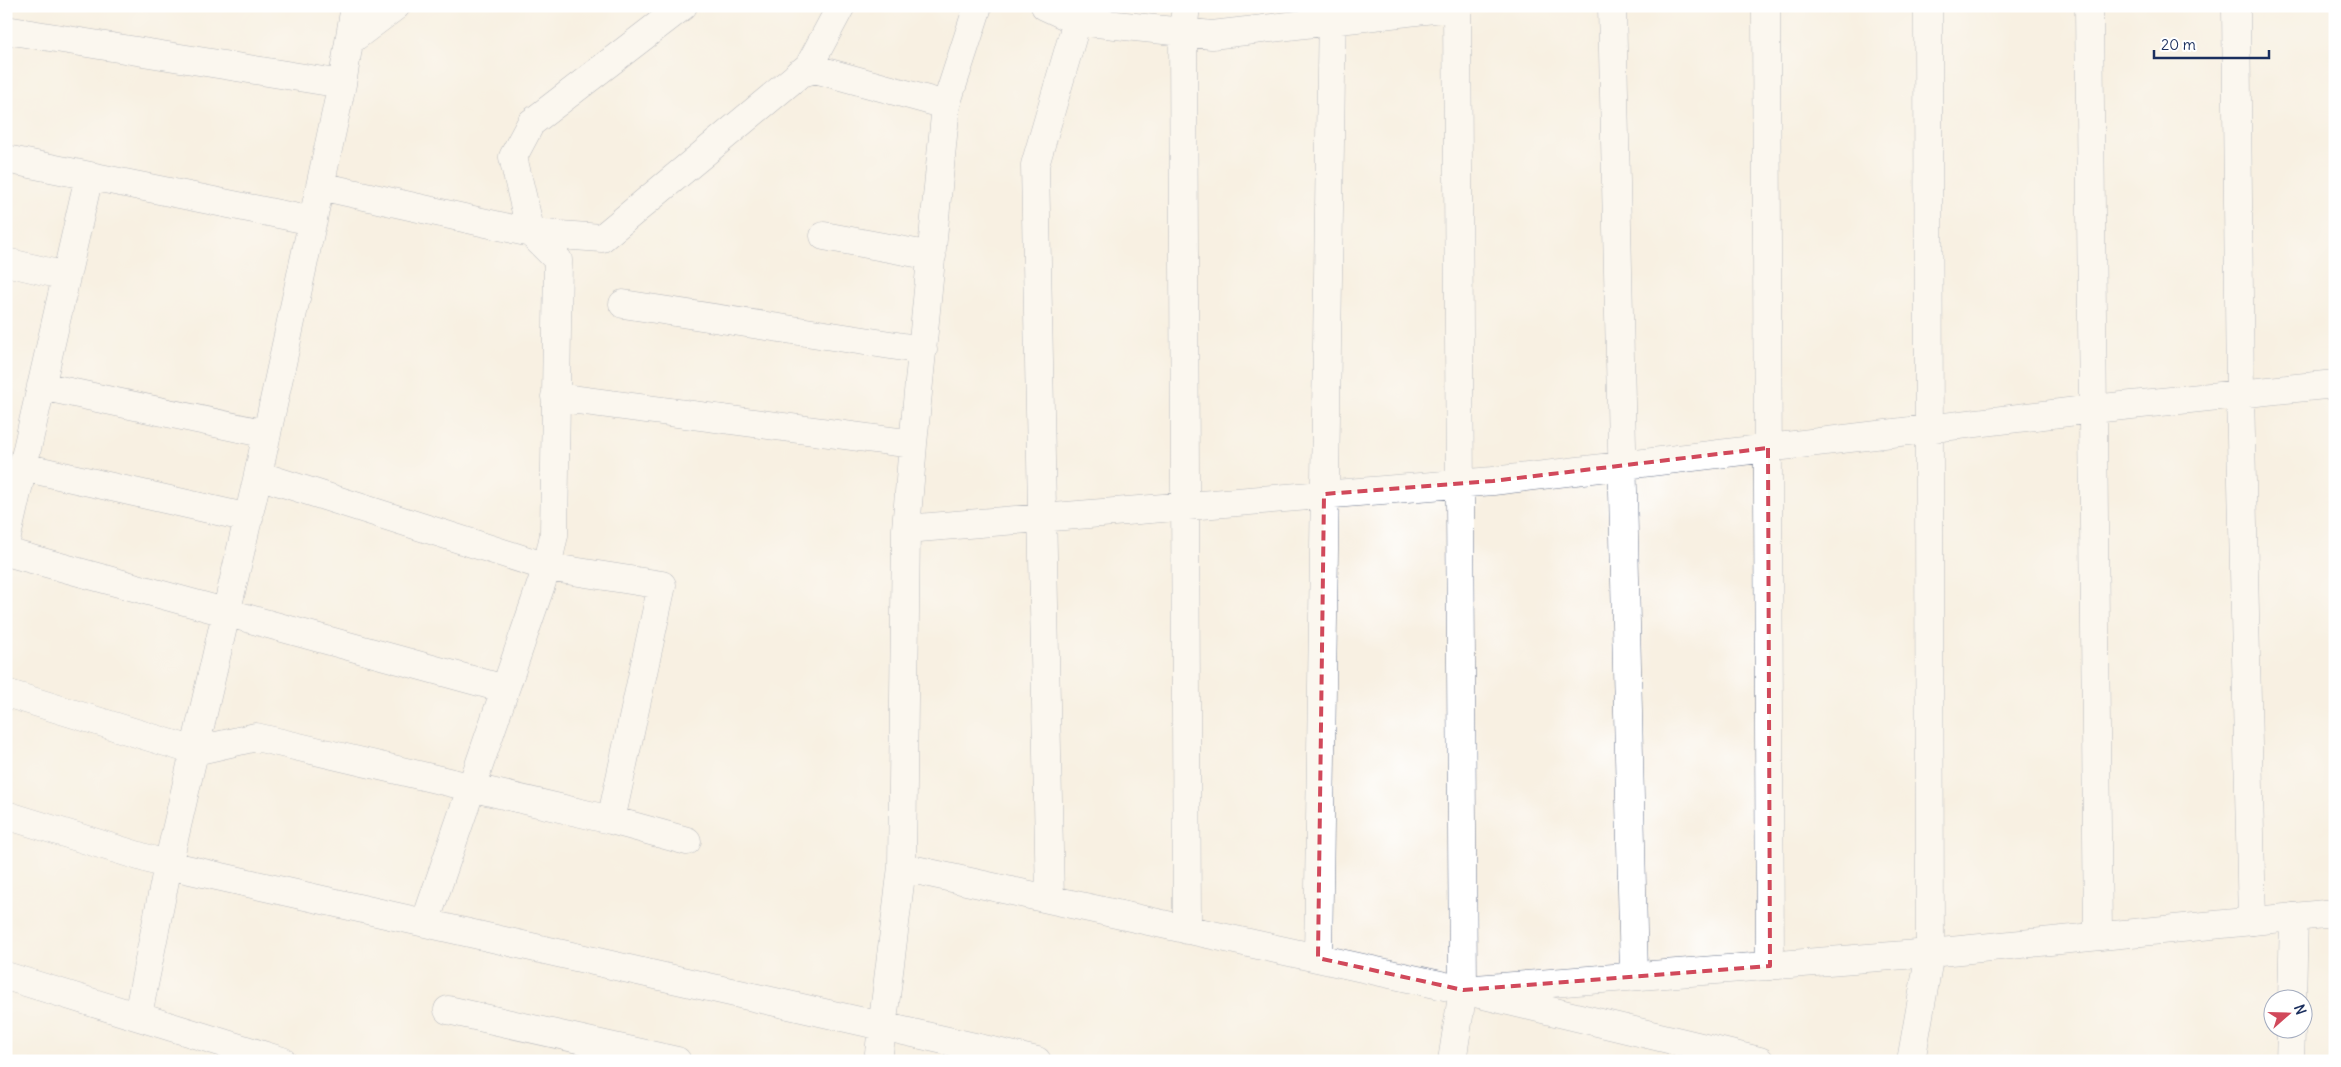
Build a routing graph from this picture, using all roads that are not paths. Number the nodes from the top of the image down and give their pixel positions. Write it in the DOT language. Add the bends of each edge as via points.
graph roads {
  1 [pos="354,6"];
  2 [pos="396,6"];
  3 [pos="683,6"];
  4 [pos="841,6"];
  5 [pos="978,6"];
  6 [pos="1044,6"];
  7 [pos="1458,6"];
  8 [pos="1612,6"];
  9 [pos="1766,6"];
  10 [pos="1928,6"];
  11 [pos="2089,6"];
  12 [pos="2236,6"];
  13 [pos="1332,14"];
  14 [pos="1184,19"];
  15 [pos="1077,21"];
  16 [pos="6,30"];
  17 [pos="351,40"];
  18 [pos="798,74"];
  19 [pos="342,84"];
  20 [pos="946,105"];
  21 [pos="6,159"];
  22 [pos="89,176"];
  23 [pos="320,186"];
  24 [pos="313,221"];
  25 [pos="530,234"];
  26 [pos="824,236"];
  27 [pos="932,256"];
  28 [pos="6,262"];
  29 [pos="66,276"];
  30 [pos="623,304"];
  31 [pos="923,350"];
  32 [pos="2335,384"];
  33 [pos="41,386"];
  34 [pos="2240,394"];
  35 [pos="556,397"];
  36 [pos="2093,409"];
  37 [pos="1929,429"];
  38 [pos="267,434"];
  39 [pos="914,444"];
  40 [pos="1768,448"];
  41 [pos="1623,465"];
  42 [pos="23,467"];
  43 [pos="258,475"];
  44 [pos="1460,483"];
  45 [pos="1324,494"];
  46 [pos="1186,506"];
  47 [pos="1042,517"];
  48 [pos="249,518"];
  49 [pos="906,529"];
  50 [pos="6,541"];
  51 [pos="6,552"];
  52 [pos="548,567"];
  53 [pos="227,611"];
  54 [pos="505,689"];
  55 [pos="6,692"];
  56 [pos="195,751"];
  57 [pos="473,787"];
  58 [pos="6,816"];
  59 [pos="611,820"];
  60 [pos="686,841"];
  61 [pos="168,864"];
  62 [pos="902,867"];
  63 [pos="1050,899"];
  64 [pos="2335,913"];
  65 [pos="2294,917"];
  66 [pos="2252,921"];
  67 [pos="426,922"];
  68 [pos="1187,930"];
  69 [pos="2098,936"];
  70 [pos="1930,953"];
  71 [pos="1318,958"];
  72 [pos="1770,966"];
  73 [pos="6,976"];
  74 [pos="1634,976"];
  75 [pos="1463,990"];
  76 [pos="2292,990"];
  77 [pos="448,1010"];
  78 [pos="138,1015"];
  79 [pos="882,1026"];
  80 [pos="2291,1040"];
  81 [pos="282,1061"];
  82 [pos="677,1061"];
  83 [pos="878,1061"];
  84 [pos="1037,1061"];
  85 [pos="1452,1061"];
  86 [pos="1760,1061"];
  87 [pos="1910,1061"];
  88 [pos="2290,1061"];
  1 -- 17 [label="street"];
  2 -- 17 [label="street"];
  3 -- 25 [label="street" via="531,122 514,157"];
  4 -- 18 [label="street" via="808,66"];
  5 -- 20 [label="street"];
  6 -- 15 [label="street"];
  7 -- 13 [label="street"];
  7 -- 44 [label="street"];
  8 -- 41 [label="street"];
  9 -- 40 [label="street"];
  10 -- 37 [label="street"];
  11 -- 36 [label="street"];
  12 -- 34 [label="street"];
  13 -- 14 [label="street" via="1212,35"];
  13 -- 45 [label="street"];
  14 -- 15 [label="street"];
  14 -- 46 [label="street"];
  15 -- 47 [label="street" via="1035,165"];
  16 -- 19 [label="street"];
  17 -- 19 [label="street"];
  18 -- 20 [label="street" via="815,69"];
  18 -- 25 [label="street" via="602,238"];
  19 -- 23 [label="street"];
  20 -- 27 [label="street"];
  21 -- 22 [label="street"];
  22 -- 24 [label="street"];
  22 -- 29 [label="street"];
  23 -- 24 [label="street"];
  23 -- 25 [label="street"];
  24 -- 38 [label="street"];
  25 -- 35 [label="street" via="558,260"];
  26 -- 27 [label="street"];
  27 -- 31 [label="street"];
  28 -- 29 [label="street"];
  29 -- 33 [label="street"];
  30 -- 31 [label="street"];
  31 -- 39 [label="street"];
  32 -- 34 [label="street"];
  33 -- 38 [label="street"];
  33 -- 42 [label="street"];
  34 -- 36 [label="street"];
  34 -- 66 [label="street"];
  35 -- 39 [label="street"];
  35 -- 52 [label="street" via="554,535"];
  36 -- 37 [label="street"];
  36 -- 69 [label="street"];
  37 -- 40 [label="street"];
  37 -- 70 [label="street"];
  38 -- 43 [label="street"];
  39 -- 49 [label="street"];
  40 -- 41 [label="street"];
  40 -- 72 [label="street"];
  41 -- 44 [label="street"];
  41 -- 74 [label="street"];
  42 -- 48 [label="street"];
  42 -- 50 [label="street"];
  43 -- 48 [label="street"];
  43 -- 52 [label="street"];
  44 -- 45 [label="street"];
  44 -- 75 [label="street"];
  45 -- 46 [label="street"];
  45 -- 71 [label="street"];
  46 -- 47 [label="street"];
  46 -- 68 [label="street"];
  47 -- 49 [label="street"];
  47 -- 63 [label="street"];
  48 -- 53 [label="street"];
  49 -- 62 [label="street"];
  51 -- 53 [label="street"];
  52 -- 54 [label="street"];
  52 -- 59 [label="street" via="662,585"];
  53 -- 54 [label="street"];
  53 -- 56 [label="street"];
  54 -- 57 [label="street"];
  55 -- 56 [label="street"];
  56 -- 57 [label="street" via="256,737"];
  56 -- 61 [label="street"];
  57 -- 59 [label="street"];
  57 -- 67 [label="street"];
  58 -- 61 [label="street"];
  59 -- 60 [label="street"];
  61 -- 67 [label="street"];
  61 -- 78 [label="street"];
  62 -- 63 [label="street"];
  62 -- 79 [label="street"];
  63 -- 68 [label="street"];
  64 -- 65 [label="street"];
  65 -- 66 [label="street"];
  65 -- 76 [label="street"];
  66 -- 69 [label="street"];
  67 -- 79 [label="street"];
  68 -- 71 [label="street"];
  69 -- 70 [label="street"];
  70 -- 72 [label="street"];
  70 -- 87 [label="street"];
  71 -- 75 [label="street"];
  72 -- 74 [label="street"];
  73 -- 78 [label="street"];
  74 -- 75 [label="street"];
  75 -- 85 [label="street"];
  75 -- 86 [label="street"];
  77 -- 82 [label="street"];
  78 -- 81 [label="street"];
  79 -- 83 [label="street"];
  79 -- 84 [label="street"];
  80 -- 88 [label="street"];
}
